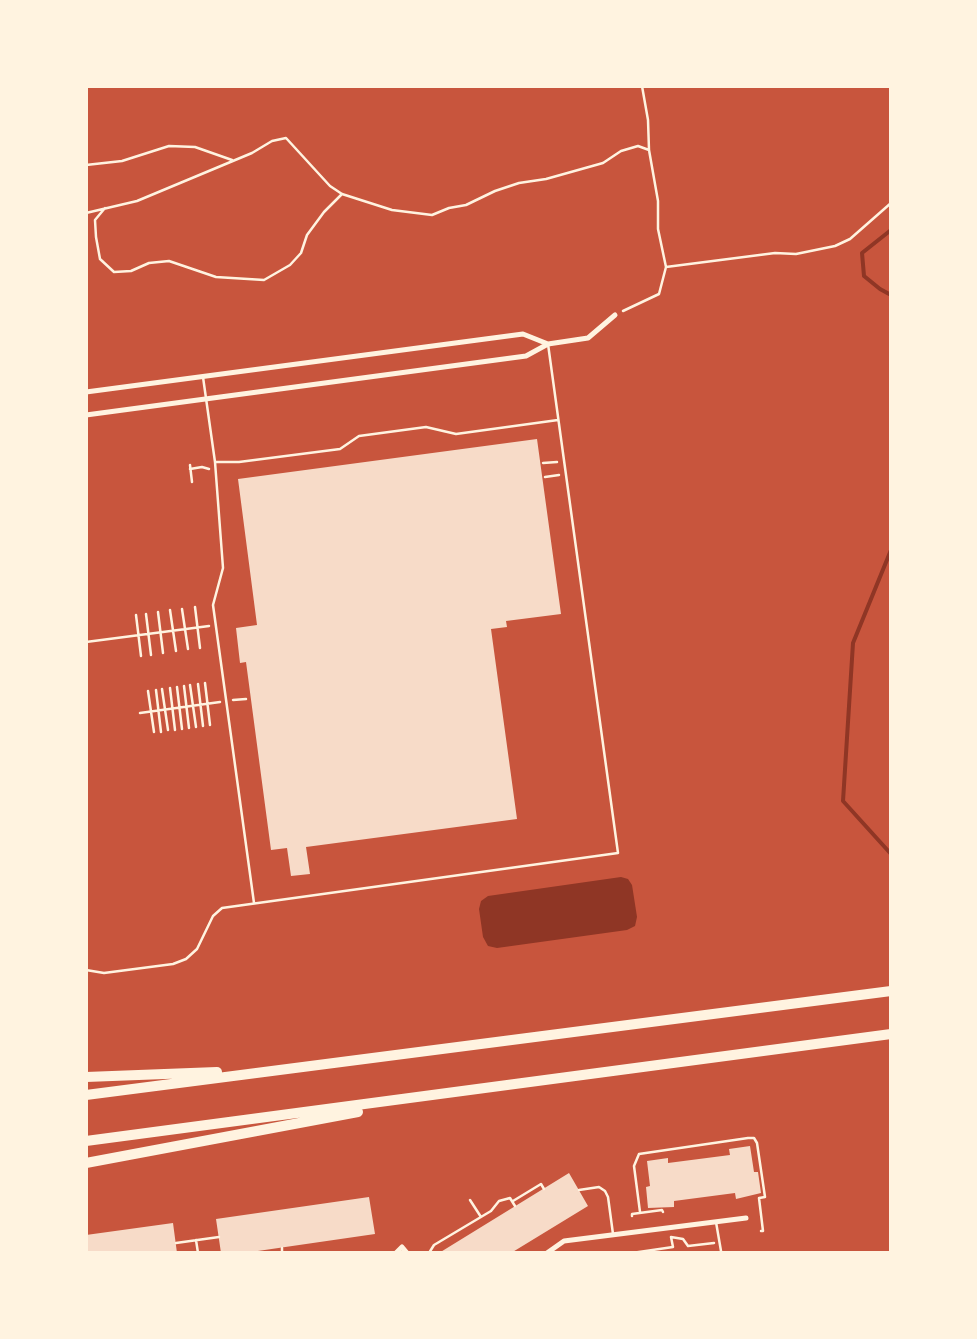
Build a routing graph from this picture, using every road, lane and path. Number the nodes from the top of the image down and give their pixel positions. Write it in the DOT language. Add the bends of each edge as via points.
graph roads {
  1 [pos="642,86"];
  2 [pos="649,150"];
  3 [pos="232,160"];
  4 [pos="86,164"];
  5 [pos="342,194"];
  6 [pos="891,203"];
  7 [pos="106,208"];
  8 [pos="86,213"];
  9 [pos="666,267"];
  10 [pos="615,315"];
  11 [pos="548,344"];
  12 [pos="203,376"];
  13 [pos="86,392"];
  14 [pos="206,399"];
  15 [pos="86,415"];
  16 [pos="558,420"];
  17 [pos="564,461"];
  18 [pos="216,462"];
  19 [pos="543,464"];
  20 [pos="190,465"];
  21 [pos="566,474"];
  22 [pos="545,477"];
  23 [pos="192,482"];
  24 [pos="195,607"];
  25 [pos="182,609"];
  26 [pos="170,610"];
  27 [pos="158,612"];
  28 [pos="146,614"];
  29 [pos="136,615"];
  30 [pos="216,625"];
  31 [pos="197,627"];
  32 [pos="185,629"];
  33 [pos="173,630"];
  34 [pos="161,632"];
  35 [pos="148,634"];
  36 [pos="139,635"];
  37 [pos="86,642"];
  38 [pos="200,648"];
  39 [pos="188,649"];
  40 [pos="176,651"];
  41 [pos="163,653"];
  42 [pos="151,654"];
  43 [pos="141,656"];
  44 [pos="205,683"];
  45 [pos="198,684"];
  46 [pos="190,685"];
  47 [pos="184,686"];
  48 [pos="177,687"];
  49 [pos="170,688"];
  50 [pos="162,689"];
  51 [pos="156,690"];
  52 [pos="148,691"];
  53 [pos="246,699"];
  54 [pos="227,701"];
  55 [pos="208,704"];
  56 [pos="200,705"];
  57 [pos="186,706"];
  58 [pos="193,706"];
  59 [pos="172,708"];
  60 [pos="180,708"];
  61 [pos="165,709"];
  62 [pos="158,710"];
  63 [pos="151,711"];
  64 [pos="140,713"];
  65 [pos="210,725"];
  66 [pos="203,726"];
  67 [pos="196,727"];
  68 [pos="190,728"];
  69 [pos="182,729"];
  70 [pos="168,730"];
  71 [pos="175,730"];
  72 [pos="154,732"];
  73 [pos="161,732"];
  74 [pos="254,903"];
  75 [pos="86,970"];
  76 [pos="891,991"];
  77 [pos="891,1034"];
  78 [pos="280,1070"];
  79 [pos="86,1077"];
  80 [pos="473,1091"];
  81 [pos="86,1095"];
  82 [pos="86,1141"];
  83 [pos="86,1163"];
  84 [pos="544,1189"];
  85 [pos="579,1190"];
  86 [pos="470,1200"];
  87 [pos="512,1202"];
  88 [pos="515,1206"];
  89 [pos="640,1212"];
  90 [pos="663,1212"];
  91 [pos="632,1216"];
  92 [pos="480,1218"];
  93 [pos="746,1218"];
  94 [pos="716,1222"];
  95 [pos="761,1232"];
  96 [pos="613,1235"];
  97 [pos="219,1237"];
  98 [pos="196,1240"];
  99 [pos="719,1242"];
  100 [pos="176,1243"];
  101 [pos="282,1248"];
  102 [pos="721,1251"];
  103 [pos="198,1253"];
  104 [pos="282,1253"];
  105 [pos="396,1253"];
  106 [pos="407,1253"];
  107 [pos="429,1253"];
  108 [pos="547,1253"];
  109 [pos="632,1253"];
  1 -- 2 [label="path"];
  2 -- 5 [label="path" via="638,146 621,151 603,163 495,190 466,205 432,215 392,210"];
  2 -- 9 [label="path"];
  3 -- 4 [label="path" via="195,147 169,146 122,161"];
  3 -- 5 [label="path" via="272,141 286,138 330,186"];
  3 -- 7 [label="path" via="137,201"];
  5 -- 7 [label="path" via="307,235 301,253 290,266 264,280 216,277 169,261 114,272 100,259 96,237 95,220"];
  6 -- 9 [label="path" via="850,239 835,246 796,254"];
  7 -- 8 [label="path"];
  9 -- 10 [label="path" via="659,294"];
  10 -- 11 [label="street" via="588,338"];
  11 -- 12 [label="street" via="523,334"];
  11 -- 14 [label="street" via="526,356"];
  11 -- 16 [label="lane"];
  12 -- 13 [label="street"];
  12 -- 14 [label="lane"];
  14 -- 15 [label="street"];
  14 -- 18 [label="lane"];
  16 -- 17 [label="lane"];
  16 -- 18 [label="lane" via="456,434 426,427 359,436 340,449"];
  17 -- 19 [label="path"];
  17 -- 21 [label="lane"];
  18 -- 30 [label="lane" via="223,568 213,604"];
  20 -- 23 [label="path"];
  21 -- 22 [label="path"];
  21 -- 74 [label="lane" via="618,853"];
  24 -- 31 [label="path"];
  25 -- 32 [label="path"];
  26 -- 33 [label="path"];
  27 -- 34 [label="path"];
  28 -- 35 [label="path"];
  29 -- 36 [label="path"];
  30 -- 31 [label="path"];
  30 -- 54 [label="lane"];
  31 -- 32 [label="path"];
  31 -- 38 [label="path"];
  32 -- 33 [label="path"];
  32 -- 39 [label="path"];
  33 -- 34 [label="path"];
  33 -- 40 [label="path"];
  34 -- 35 [label="path"];
  34 -- 41 [label="path"];
  35 -- 36 [label="path"];
  35 -- 42 [label="path"];
  36 -- 37 [label="path"];
  36 -- 43 [label="path"];
  44 -- 55 [label="path"];
  45 -- 56 [label="path"];
  46 -- 58 [label="path"];
  47 -- 57 [label="path"];
  48 -- 60 [label="path"];
  49 -- 59 [label="path"];
  50 -- 61 [label="path"];
  51 -- 62 [label="path"];
  52 -- 63 [label="path"];
  53 -- 54 [label="path"];
  54 -- 55 [label="path"];
  54 -- 74 [label="lane"];
  55 -- 56 [label="path"];
  55 -- 65 [label="path"];
  56 -- 58 [label="path"];
  56 -- 66 [label="path"];
  57 -- 58 [label="path"];
  57 -- 60 [label="path"];
  57 -- 68 [label="path"];
  58 -- 67 [label="path"];
  59 -- 60 [label="path"];
  59 -- 61 [label="path"];
  59 -- 71 [label="path"];
  60 -- 69 [label="path"];
  61 -- 62 [label="path"];
  61 -- 70 [label="path"];
  62 -- 63 [label="path"];
  62 -- 73 [label="path"];
  63 -- 64 [label="path"];
  63 -- 72 [label="path"];
  74 -- 75 [label="lane" via="222,908 211,921 197,949 186,959 173,964 104,973"];
  76 -- 78 [label="highway"];
  77 -- 80 [label="highway"];
  78 -- 79 [label="highway"];
  78 -- 81 [label="highway"];
  80 -- 82 [label="highway"];
  80 -- 83 [label="highway"];
  84 -- 87 [label="path" via="541,1184"];
  85 -- 96 [label="lane" via="599,1187 604,1191 608,1198"];
  86 -- 92 [label="path"];
  87 -- 88 [label="path"];
  87 -- 92 [label="path" via="507,1198 499,1201"];
  89 -- 90 [label="path"];
  89 -- 91 [label="path"];
  89 -- 95 [label="path" via="634,1166 639,1154 754,1138 764,1197 759,1198"];
  92 -- 107 [label="path" via="434,1245"];
  93 -- 94 [label="street"];
  94 -- 96 [label="street"];
  94 -- 99 [label="lane"];
  96 -- 108 [label="street" via="564,1241"];
  97 -- 98 [label="lane"];
  98 -- 100 [label="lane"];
  98 -- 103 [label="lane"];
  99 -- 102 [label="lane"];
  99 -- 109 [label="path" via="688,1246 683,1239 671,1237 673,1247"];
  101 -- 104 [label="path"];
  105 -- 106 [label="street" via="402,1247"];
}
